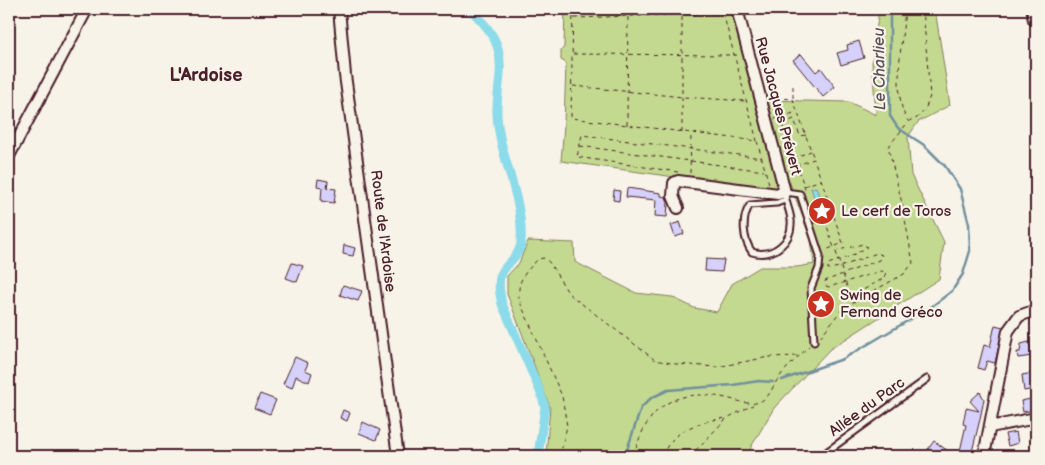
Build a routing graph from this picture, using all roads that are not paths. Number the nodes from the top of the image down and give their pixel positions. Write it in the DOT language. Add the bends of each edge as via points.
graph roads {
  1 [pos="11,9"];
  2 [pos="87,9"];
  3 [pos="339,9"];
  4 [pos="737,9"];
  5 [pos="1035,9"];
  6 [pos="1036,18"];
  7 [pos="9,19"];
  8 [pos="9,156"];
  9 [pos="785,196"];
  10 [pos="678,208"];
  11 [pos="1036,310"];
  12 [pos="814,342"];
  13 [pos="927,379"];
  14 [pos="1036,418"];
  15 [pos="990,427"];
  16 [pos="398,456"];
  17 [pos="821,456"];
  18 [pos="984,456"];
  1 -- 7 [label="lane"];
  2 -- 8 [label="street"];
  3 -- 16 [label="street, Route de l'Ardoise" via="345,75"];
  4 -- 9 [label="street, Rue Jacques Prévert"];
  5 -- 6 [label="main road"];
  9 -- 9 [label="lane" via="777,203 757,203 746,210 744,233 752,252 768,254 784,244 791,220"];
  9 -- 10 [label="street, Rue Jacques Prévert" via="678,180 674,183 673,196"];
  9 -- 12 [label="lane" via="800,194 820,256 811,288"];
  11 -- 15 [label="street" via="1020,316 1008,331"];
  13 -- 17 [label="lane, Allée du Parc"];
  14 -- 15 [label="street"];
  15 -- 18 [label="street"];
}
